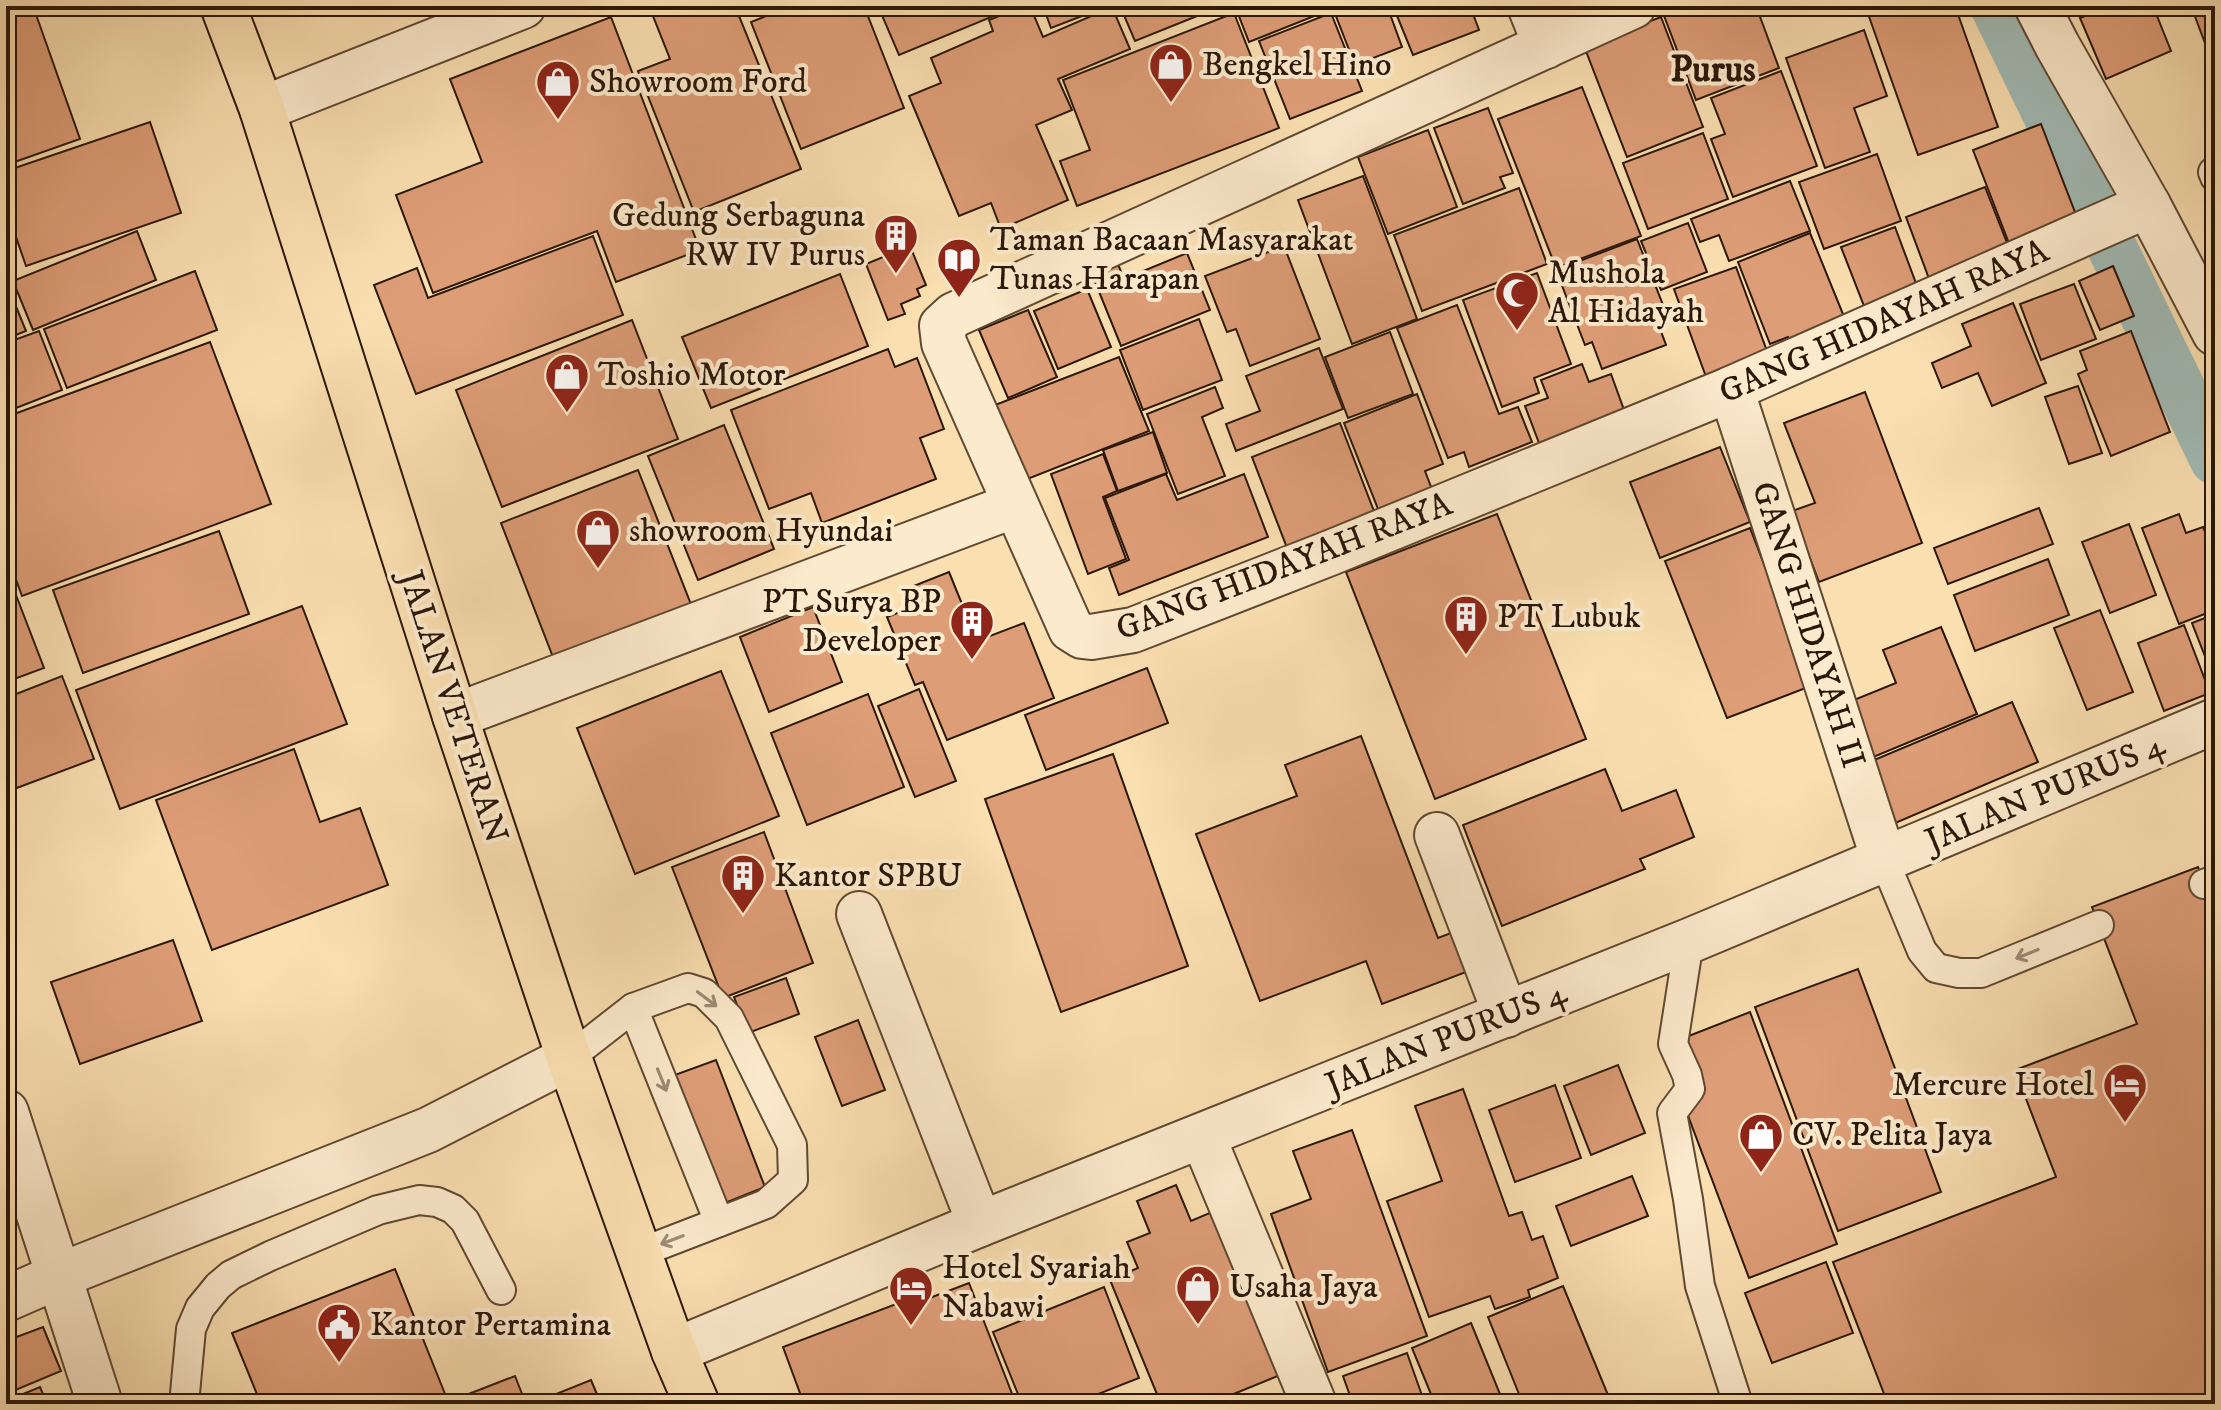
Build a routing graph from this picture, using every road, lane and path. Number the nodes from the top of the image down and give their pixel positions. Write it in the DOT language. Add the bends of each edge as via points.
graph roads {
  1 [pos="223,6"];
  2 [pos="523,6"];
  3 [pos="1530,6"];
  4 [pos="1633,6"];
  5 [pos="2037,6"];
  6 [pos="1546,46"];
  7 [pos="262,109"];
  8 [pos="2139,209"];
  9 [pos="2215,333"];
  10 [pos="1731,389"];
  11 [pos="1015,505"];
  12 [pos="455,716"];
  13 [pos="2215,721"];
  14 [pos="1437,835"];
  15 [pos="1884,860"];
  16 [pos="859,914"];
  17 [pos="2099,925"];
  18 [pos="1689,941"];
  19 [pos="633,1008"];
  20 [pos="1506,1015"];
  21 [pos="569,1058"];
  22 [pos="6,1112"];
  23 [pos="1203,1137"];
  24 [pos="719,1222"];
  25 [pos="980,1224"];
  26 [pos="639,1253"];
  27 [pos="61,1275"];
  28 [pos="501,1290"];
  29 [pos="6,1299"];
  30 [pos="674,1351"];
  31 [pos="100,1404"];
  32 [pos="184,1404"];
  33 [pos="697,1404"];
  34 [pos="1314,1404"];
  35 [pos="1738,1404"];
  1 -- 7 [label="main road, JALAN VETERAN"];
  2 -- 7 [label="street"];
  3 -- 6 [label="street"];
  4 -- 6 [label="street, GANG HIDAYAH RAYA"];
  5 -- 8 [label="street"];
  6 -- 11 [label="street, GANG HIDAYAH RAYA" via="954,315 942,326 944,343"];
  7 -- 12 [label="main road, JALAN VETERAN"];
  8 -- 9 [label="street"];
  8 -- 10 [label="street, GANG HIDAYAH RAYA"];
  10 -- 11 [label="street, GANG HIDAYAH RAYA" via="1133,630 1091,637 1071,629"];
  10 -- 15 [label="street, GANG HIDAYAH II"];
  11 -- 12 [label="street"];
  12 -- 21 [label="main road, JALAN VETERAN"];
  13 -- 15 [label="street, JALAN PURUS 4"];
  14 -- 20 [label="street"];
  17 -- 15 [label="lane, one-way" via="1981,973 1936,968 1922,951"];
  15 -- 18 [label="street, JALAN PURUS 4"];
  16 -- 25 [label="street"];
  18 -- 20 [label="street, JALAN PURUS 4"];
  18 -- 35 [label="lane" via="1673,1044 1690,1089 1672,1113 1700,1286"];
  19 -- 21 [label="lane"];
  19 -- 24 [label="lane, one-way"];
  19 -- 24 [label="lane, one-way" via="688,988 704,993 729,1018 792,1145 793,1180 766,1204"];
  20 -- 23 [label="street, JALAN PURUS 4"];
  21 -- 26 [label="main road, JALAN VETERAN"];
  21 -- 27 [label="street" via="428,1130"];
  22 -- 27 [label="street"];
  23 -- 25 [label="street, JALAN PURUS 4"];
  23 -- 34 [label="street"];
  24 -- 26 [label="lane, one-way"];
  25 -- 30 [label="street, JALAN PURUS 4"];
  26 -- 30 [label="main road, JALAN VETERAN"];
  27 -- 29 [label="street"];
  27 -- 31 [label="street"];
  28 -- 32 [label="lane" via="465,1221 453,1209 419,1200 378,1210 270,1256 218,1286 191,1329"];
  30 -- 33 [label="main road, JALAN VETERAN"];
}
